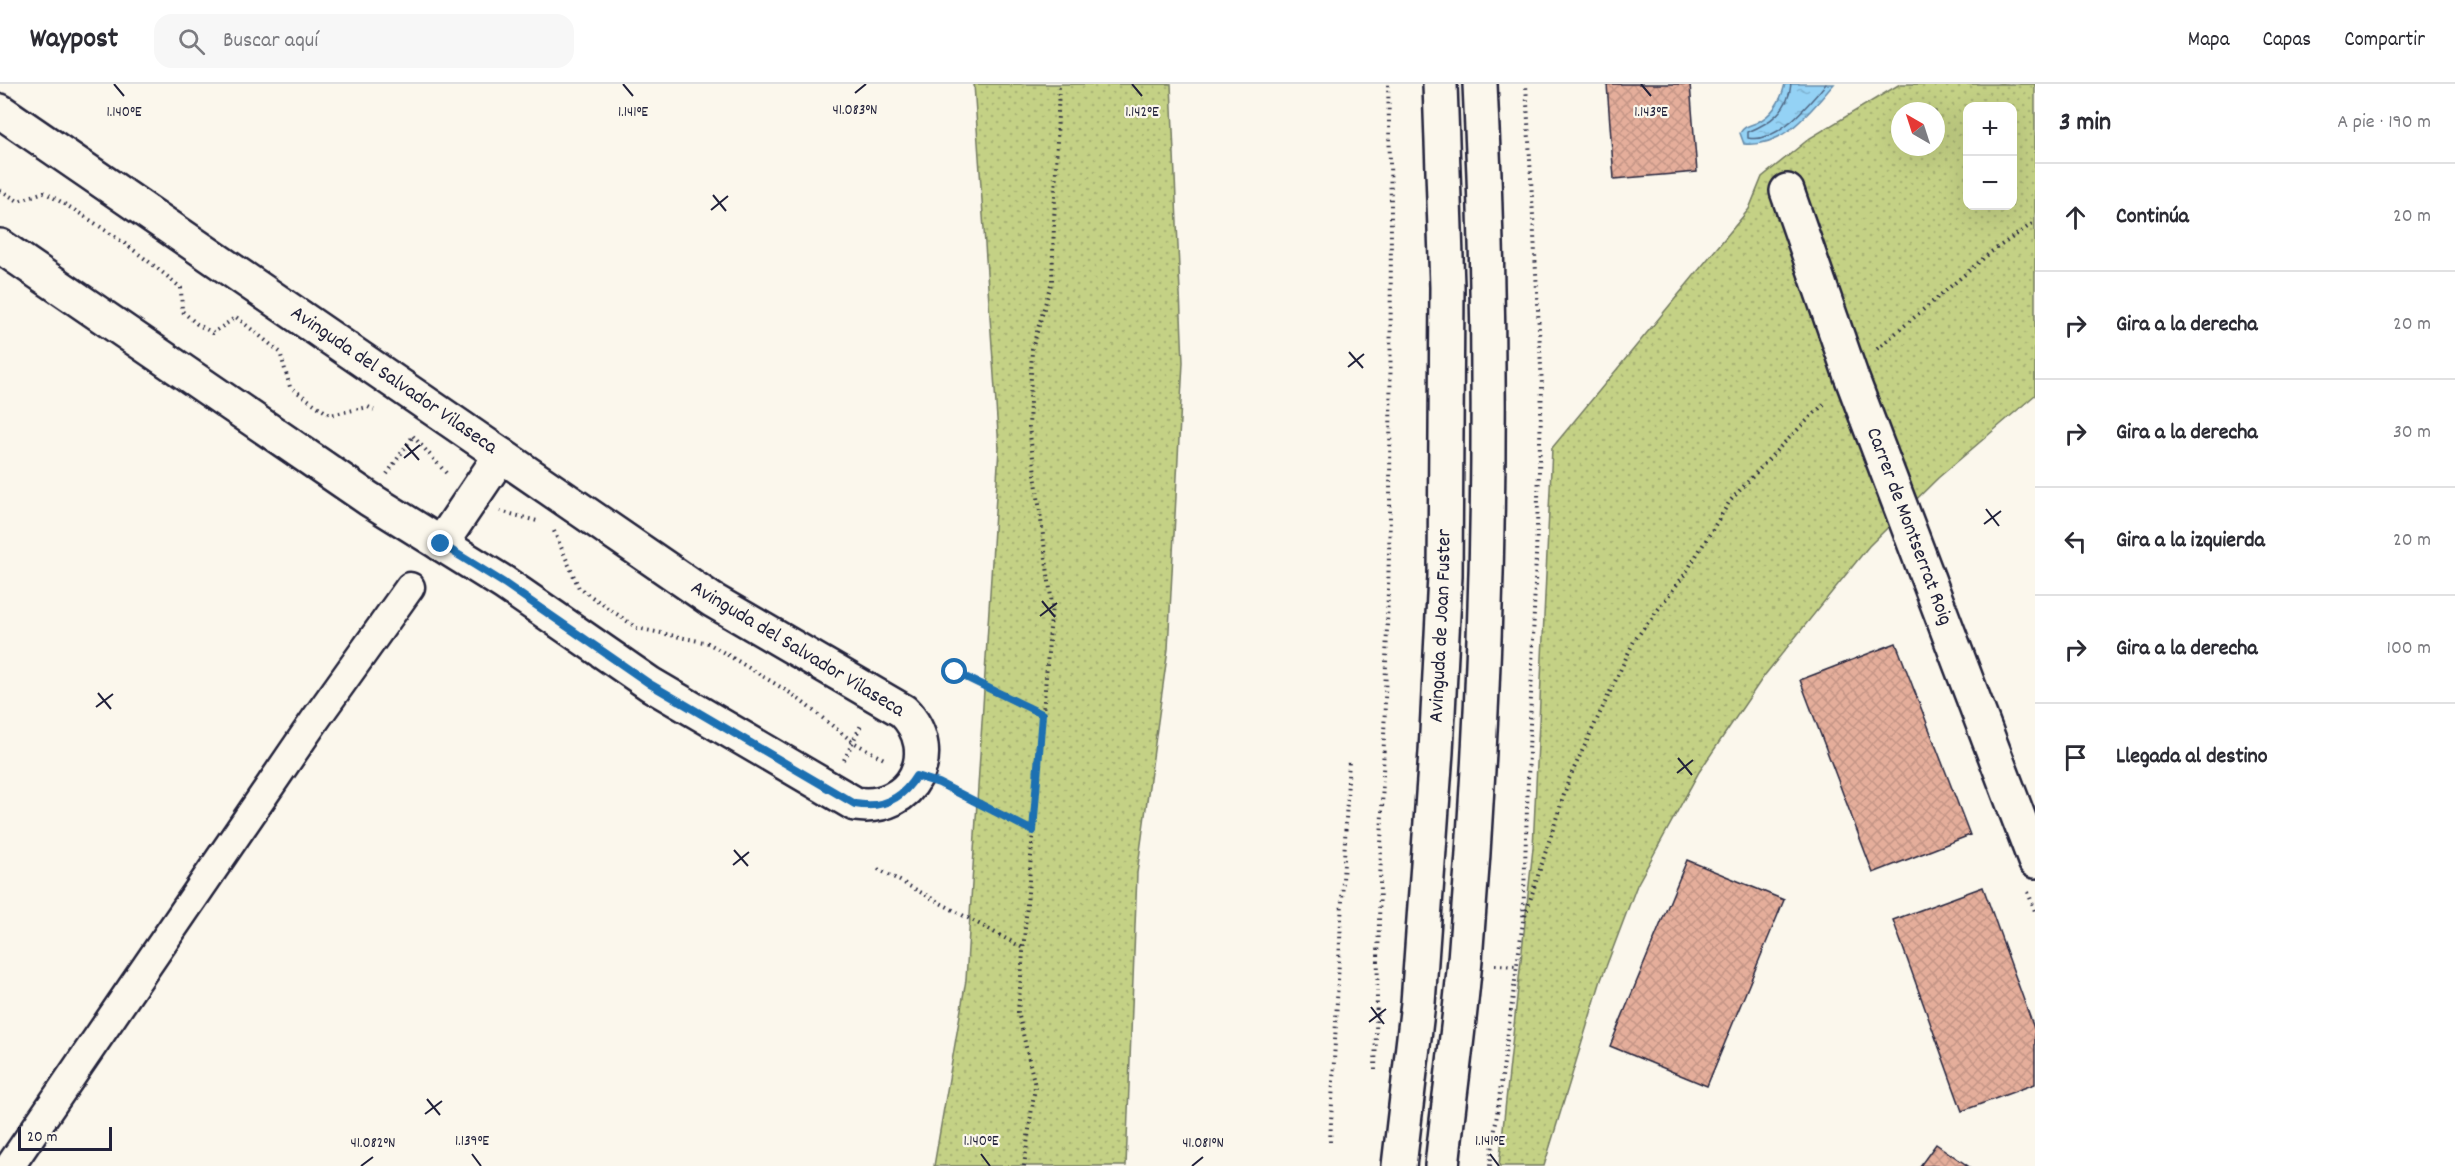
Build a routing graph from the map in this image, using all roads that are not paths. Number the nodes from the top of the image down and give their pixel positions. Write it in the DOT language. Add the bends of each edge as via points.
graph roads {
  1 [pos="1440,84"];
  2 [pos="1479,84"];
  3 [pos="0,111"];
  4 [pos="1787,191"];
  5 [pos="0,246"];
  6 [pos="501,455"];
  7 [pos="441,544"];
  8 [pos="410,587"];
  9 [pos="2035,861"];
  10 [pos="10,1166"];
  11 [pos="1399,1166"];
  12 [pos="1442,1166"];
  1 -- 11 [label="street, Avinguda de Joan Fuster" via="1447,287 1445,576 1418,1004"];
  2 -- 12 [label="street, Avinguda de Joan Fuster" via="1486,272 1485,586 1479,758 1465,951"];
  3 -- 6 [label="street, Avinguda del Salvador Vilaseca"];
  4 -- 9 [label="street, Carrer de Montserrat Roig" via="1851,376"];
  5 -- 7 [label="street" via="363,495"];
  6 -- 7 [label="street"];
  6 -- 7 [label="street, Avinguda del Salvador Vilaseca" via="712,600 903,711 920,736 921,757 916,776 895,799 876,806 855,804 650,684"];
  8 -- 10 [label="street"];
}
